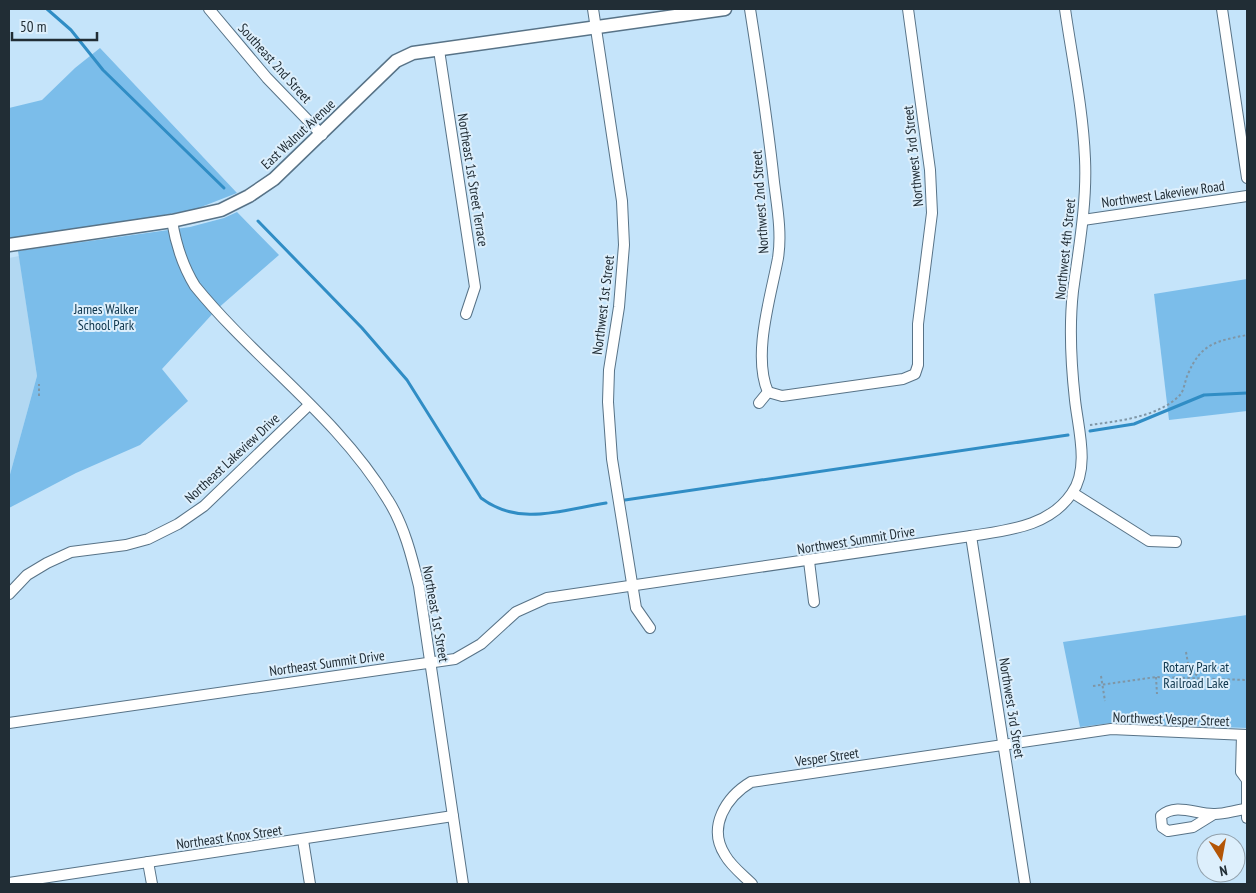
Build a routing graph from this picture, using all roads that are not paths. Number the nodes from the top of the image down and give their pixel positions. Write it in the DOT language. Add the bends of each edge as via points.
graph roads {
  1 [pos="209,9"];
  2 [pos="593,9"];
  3 [pos="725,9"];
  4 [pos="750,9"];
  5 [pos="908,9"];
  6 [pos="1065,9"];
  7 [pos="1222,9"];
  8 [pos="596,27"];
  9 [pos="439,50"];
  10 [pos="322,134"];
  11 [pos="1247,178"];
  12 [pos="1247,196"];
  13 [pos="1083,220"];
  14 [pos="172,222"];
  15 [pos="9,245"];
  16 [pos="466,314"];
  17 [pos="768,392"];
  18 [pos="759,403"];
  19 [pos="309,405"];
  20 [pos="1073,492"];
  21 [pos="971,536"];
  22 [pos="1176,542"];
  23 [pos="809,561"];
  24 [pos="632,586"];
  25 [pos="9,594"];
  26 [pos="814,602"];
  27 [pos="650,628"];
  28 [pos="430,662"];
  29 [pos="9,723"];
  30 [pos="1244,735"];
  31 [pos="1004,746"];
  32 [pos="1247,780"];
  33 [pos="1246,813"];
  34 [pos="1214,814"];
  35 [pos="452,816"];
  36 [pos="304,840"];
  37 [pos="148,862"];
  38 [pos="9,883"];
  39 [pos="152,884"];
  40 [pos="310,884"];
  41 [pos="463,884"];
  42 [pos="752,884"];
  43 [pos="1025,884"];
  1 -- 10 [label="street, Southeast 2nd Street" via="267,78"];
  2 -- 8 [label="street, Northwest 1st Street"];
  3 -- 8 [label="street, East Walnut Avenue"];
  4 -- 17 [label="street, Northwest 2nd Street" via="769,132 779,238 765,322 763,380"];
  5 -- 17 [label="street, Northwest 3rd Street" via="932,199 915,374 903,379 782,396"];
  6 -- 13 [label="street, Northwest 4th Street" via="1083,133"];
  7 -- 11 [label="street"];
  8 -- 9 [label="street, East Walnut Avenue"];
  8 -- 24 [label="street, Northwest 1st Street" via="622,201 624,245 608,402 612,459"];
  9 -- 10 [label="street, East Walnut Avenue" via="413,53 396,61"];
  9 -- 16 [label="street, Northeast 1st Street Terrace" via="475,287"];
  10 -- 14 [label="street, East Walnut Avenue" via="274,179 249,196 221,210"];
  12 -- 13 [label="street, Northwest Lakeview Road"];
  13 -- 20 [label="street, Northwest 4th Street" via="1071,325 1072,369 1082,451 1080,472"];
  14 -- 15 [label="street, East Walnut Avenue"];
  14 -- 19 [label="street, Northeast 1st Street" via="177,248 195,286"];
  17 -- 18 [label="street"];
  19 -- 25 [label="street, Northeast Lakeview Drive" via="204,506 178,524 133,543 71,552 27,575"];
  19 -- 28 [label="street, Northeast 1st Street" via="362,462 389,501 412,558"];
  20 -- 21 [label="street, Northwest Summit Drive" via="1040,521"];
  20 -- 22 [label="street" via="1149,541"];
  21 -- 23 [label="street, Northwest Summit Drive"];
  21 -- 31 [label="street, Northwest 3rd Street"];
  23 -- 24 [label="street, Northwest Summit Drive"];
  23 -- 26 [label="street"];
  24 -- 27 [label="street, Northwest 1st Street" via="636,608"];
  24 -- 28 [label="street, Northeast Summit Drive" via="547,598 527,605 469,652 455,659"];
  28 -- 29 [label="street, Northeast Summit Drive"];
  28 -- 35 [label="street, Northeast 1st Street"];
  30 -- 31 [label="street, Northwest Vesper Street" via="1111,730"];
  30 -- 32 [label="street" via="1241,772"];
  31 -- 42 [label="street, Vesper Street" via="750,782 726,803 718,832 724,854"];
  31 -- 43 [label="street, Northwest 3rd Street"];
  32 -- 33 [label="street"];
  33 -- 34 [label="street"];
  35 -- 36 [label="street, Northeast Knox Street"];
  35 -- 41 [label="street, Northeast 1st Street"];
  36 -- 37 [label="street, Northeast Knox Street"];
  36 -- 40 [label="street"];
  37 -- 38 [label="street, Northeast Knox Street"];
  37 -- 39 [label="street"];
}
